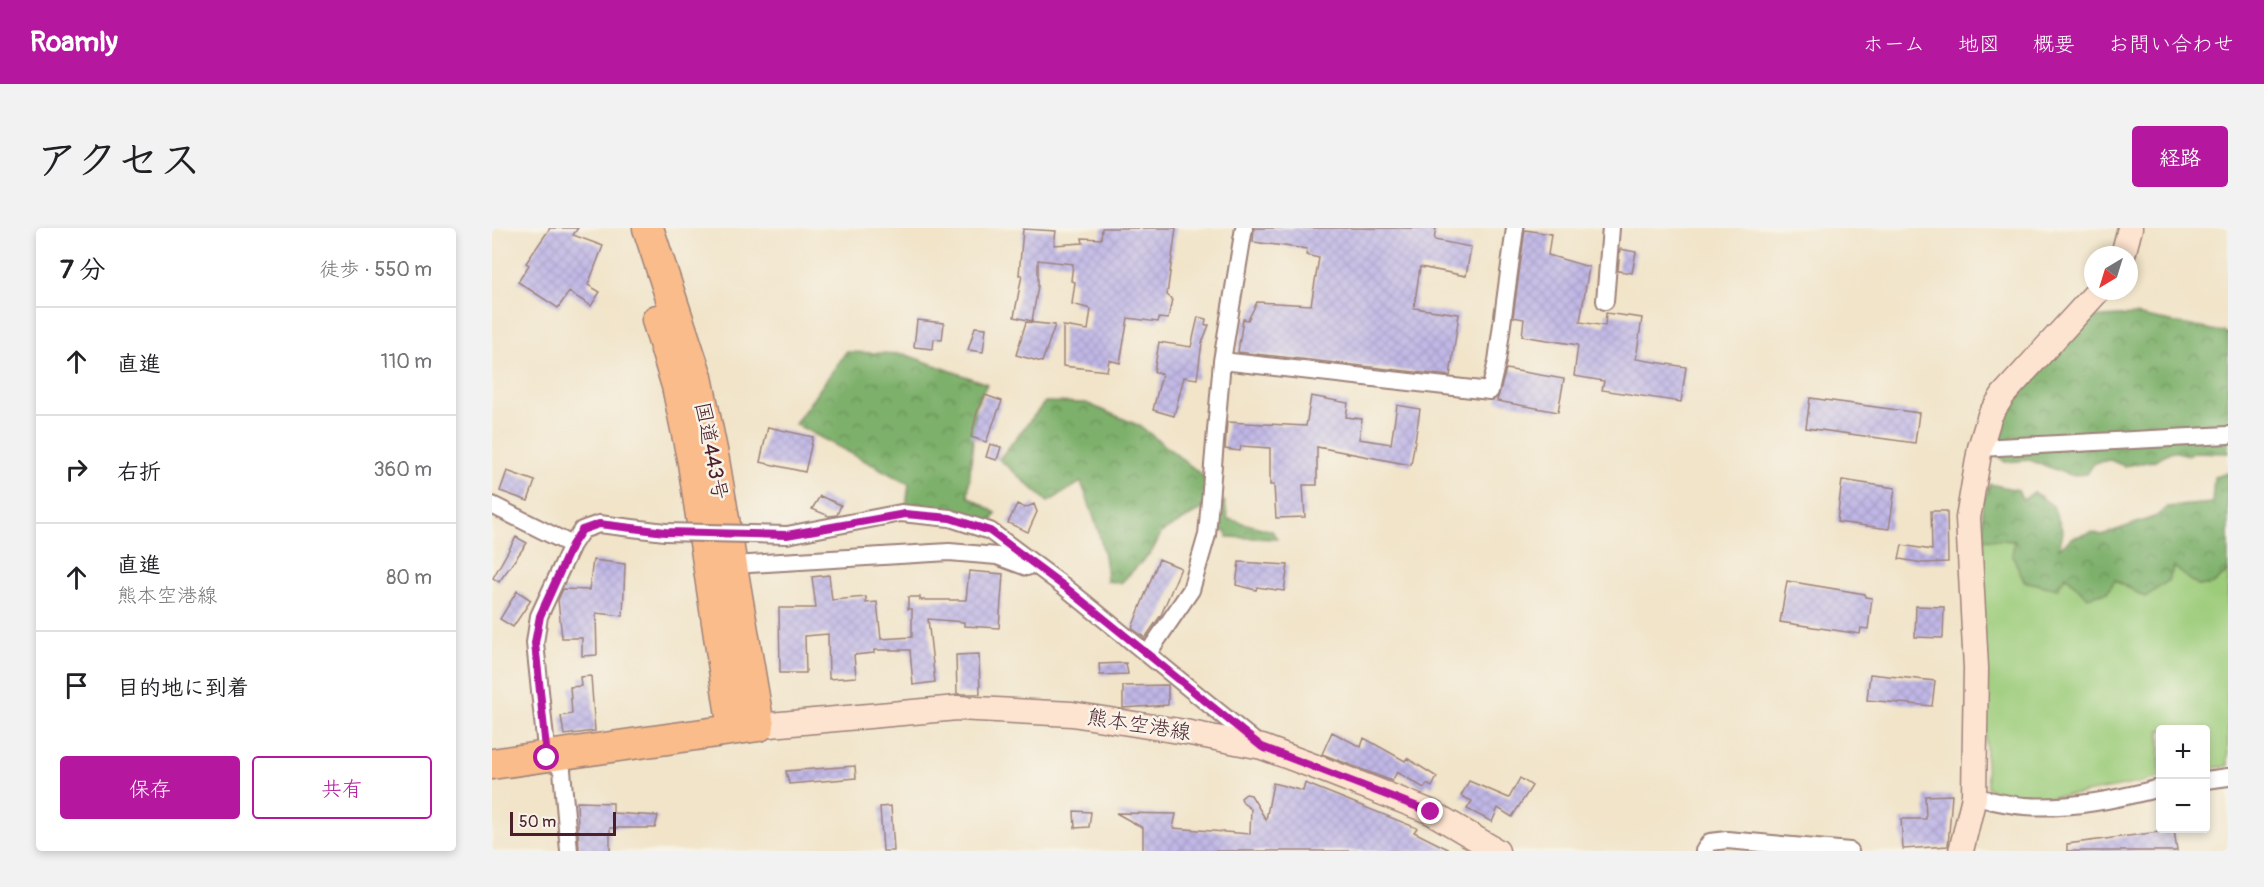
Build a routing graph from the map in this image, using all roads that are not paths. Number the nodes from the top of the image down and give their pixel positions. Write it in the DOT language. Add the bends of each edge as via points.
graph roads {
  1 [pos="629,228"];
  2 [pos="648,228"];
  3 [pos="1244,228"];
  4 [pos="1515,228"];
  5 [pos="1611,228"];
  6 [pos="2130,228"];
  7 [pos="2125,246"];
  8 [pos="2090,300"];
  9 [pos="1605,301"];
  10 [pos="1222,361"];
  11 [pos="2228,435"];
  12 [pos="1980,448"];
  13 [pos="492,505"];
  14 [pos="572,545"];
  15 [pos="732,565"];
  16 [pos="1048,575"];
  17 [pos="1148,654"];
  18 [pos="746,728"];
  19 [pos="1262,747"];
  20 [pos="549,758"];
  21 [pos="492,764"];
  22 [pos="2228,777"];
  23 [pos="2210,779"];
  24 [pos="2156,789"];
  25 [pos="1974,797"];
  26 [pos="1958,849"];
  27 [pos="569,851"];
  28 [pos="1497,851"];
  29 [pos="1704,851"];
  30 [pos="1850,851"];
  1 -- 18 [label="highway, 国道443号" via="677,386"];
  2 -- 15 [label="highway, 国道443号" via="697,377"];
  3 -- 10 [label="street"];
  4 -- 10 [label="street" via="1490,391"];
  5 -- 9 [label="street"];
  6 -- 7 [label="main road"];
  8 -- 12 [label="main road" via="2003,395 1990,415"];
  10 -- 17 [label="street" via="1207,535 1191,590"];
  11 -- 12 [label="street"];
  12 -- 25 [label="main road" via="1968,518 1976,668"];
  13 -- 14 [label="street"];
  14 -- 16 [label="street, bridge" via="582,530 599,524 665,532 787,535 901,513 950,518 990,531"];
  14 -- 20 [label="street" via="540,616 535,643"];
  15 -- 16 [label="street" via="949,552 997,556"];
  15 -- 18 [label="highway, 国道443号"];
  16 -- 17 [label="street"];
  17 -- 19 [label="street"];
  18 -- 19 [label="main road, 熊本空港線" via="957,708 1072,714"];
  18 -- 20 [label="highway"];
  19 -- 28 [label="main road, 熊本空港線" via="1431,812"];
  20 -- 21 [label="highway"];
  20 -- 27 [label="street" via="562,770"];
  22 -- 23 [label="street"];
  24 -- 25 [label="street" via="2117,799 2025,806"];
  25 -- 26 [label="main road"];
  29 -- 30 [label="street" via="1710,842 1727,840"];
}
